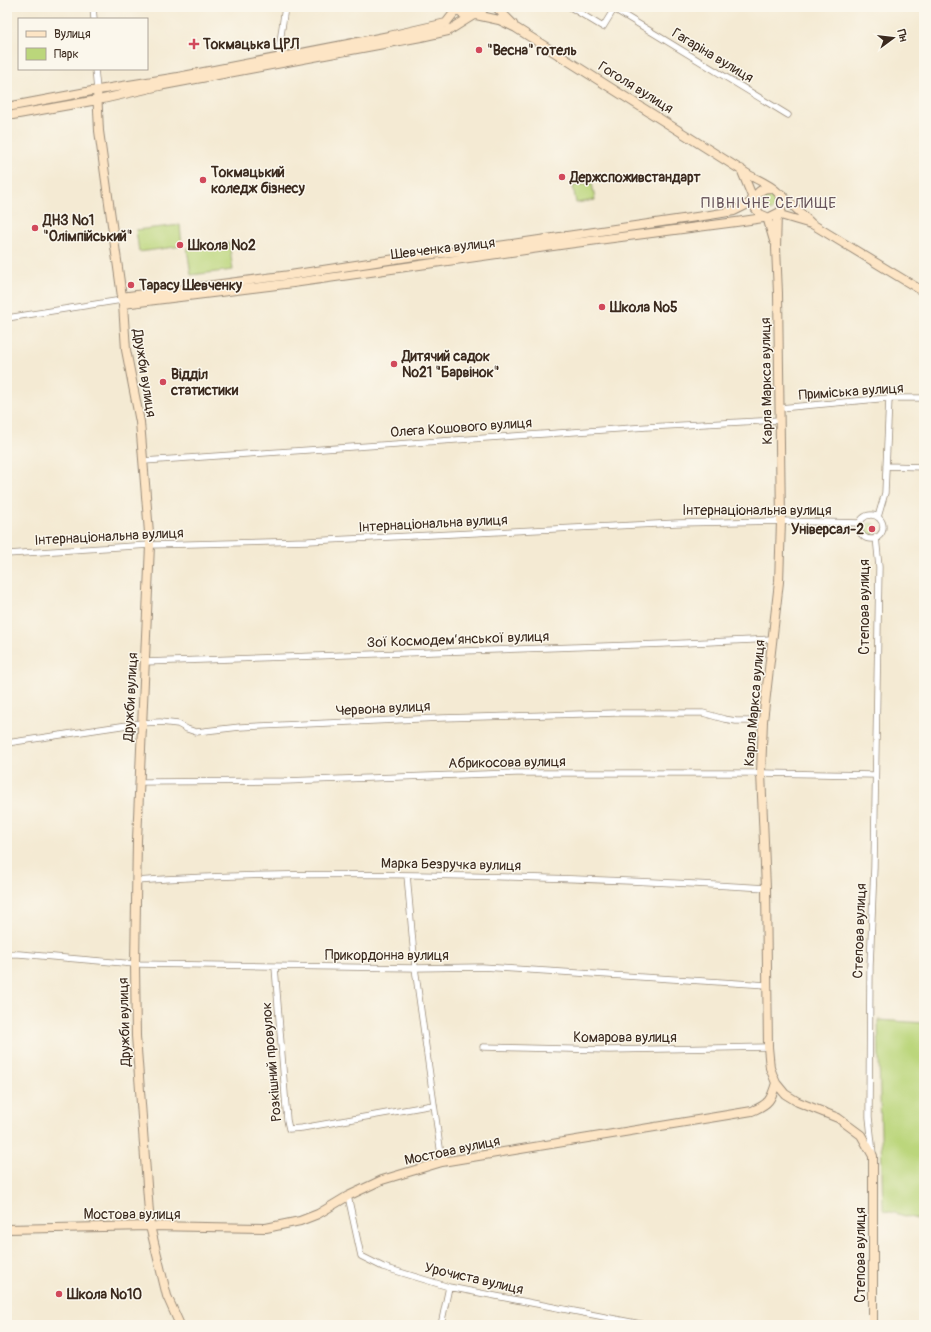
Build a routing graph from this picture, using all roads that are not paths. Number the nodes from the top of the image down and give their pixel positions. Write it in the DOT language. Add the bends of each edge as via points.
graph roads {
  1 [pos="93,7"];
  2 [pos="285,7"];
  3 [pos="485,7"];
  4 [pos="496,7"];
  5 [pos="570,7"];
  6 [pos="456,8"];
  7 [pos="474,16"];
  8 [pos="94,18"];
  9 [pos="516,28"];
  10 [pos="325,52"];
  11 [pos="280,56"];
  12 [pos="96,70"];
  13 [pos="97,90"];
  14 [pos="98,99"];
  15 [pos="7,107"];
  16 [pos="788,115"];
  17 [pos="7,116"];
  18 [pos="741,169"];
  19 [pos="771,188"];
  20 [pos="780,194"];
  21 [pos="754,201"];
  22 [pos="777,214"];
  23 [pos="767,217"];
  24 [pos="812,224"];
  25 [pos="539,239"];
  26 [pos="541,248"];
  27 [pos="776,248"];
  28 [pos="362,268"];
  29 [pos="924,292"];
  30 [pos="122,300"];
  31 [pos="7,318"];
  32 [pos="889,398"];
  33 [pos="924,398"];
  34 [pos="780,408"];
  35 [pos="780,420"];
  36 [pos="144,461"];
  37 [pos="886,466"];
  38 [pos="924,467"];
  39 [pos="878,517"];
  40 [pos="781,521"];
  41 [pos="860,523"];
  42 [pos="876,537"];
  43 [pos="150,545"];
  44 [pos="7,554"];
  45 [pos="772,639"];
  46 [pos="144,662"];
  47 [pos="763,721"];
  48 [pos="141,723"];
  49 [pos="7,743"];
  50 [pos="761,773"];
  51 [pos="875,775"];
  52 [pos="139,782"];
  53 [pos="407,875"];
  54 [pos="136,881"];
  55 [pos="766,888"];
  56 [pos="7,954"];
  57 [pos="135,964"];
  58 [pos="275,967"];
  59 [pos="415,968"];
  60 [pos="767,985"];
  61 [pos="483,1047"];
  62 [pos="768,1047"];
  63 [pos="776,1083"];
  64 [pos="433,1105"];
  65 [pos="874,1156"];
  66 [pos="442,1162"];
  67 [pos="348,1196"];
  68 [pos="150,1226"];
  69 [pos="7,1229"];
  70 [pos="449,1287"];
  71 [pos="180,1325"];
  72 [pos="441,1325"];
  73 [pos="646,1325"];
  74 [pos="873,1325"];
  1 -- 8 [label="street"];
  2 -- 11 [label="street"];
  3 -- 7 [label="street"];
  4 -- 9 [label="street, Гоголя вулиця"];
  5 -- 16 [label="street, Гагаріна вулиця" via="603,27 614,9"];
  6 -- 7 [label="street, Гоголя вулиця" via="463,15"];
  6 -- 10 [label="street" via="446,23"];
  7 -- 9 [label="street, Гоголя вулиця" via="499,20"];
  7 -- 10 [label="street" via="448,31"];
  9 -- 18 [label="street, Гоголя вулиця"];
  10 -- 11 [label="street"];
  10 -- 14 [label="street"];
  11 -- 13 [label="street" via="178,77"];
  12 -- 13 [label="street, Дружби вулиця"];
  13 -- 14 [label="street, Дружби вулиця"];
  13 -- 15 [label="street"];
  14 -- 17 [label="street"];
  14 -- 30 [label="street, Дружби вулиця" via="99,131"];
  18 -- 19 [label="street, Гоголя вулиця"];
  18 -- 21 [label="street"];
  19 -- 20 [label="street, Гоголя вулиця"];
  19 -- 21 [label="street" via="759,191"];
  20 -- 22 [label="street" via="783,205"];
  20 -- 24 [label="street, Гоголя вулиця"];
  21 -- 23 [label="street" via="757,212"];
  21 -- 25 [label="street, Шевченка вулиця" via="734,211"];
  22 -- 23 [label="street"];
  22 -- 24 [label="street, Гоголя вулиця"];
  22 -- 27 [label="street, Карла Маркса вулиця"];
  23 -- 26 [label="street, Шевченка вулиця"];
  23 -- 27 [label="street, Карла Маркса вулиця"];
  24 -- 29 [label="street, Гоголя вулиця"];
  25 -- 26 [label="street"];
  25 -- 28 [label="street, Шевченка вулиця"];
  26 -- 28 [label="street, Шевченка вулиця"];
  27 -- 34 [label="street, Карла Маркса вулиця"];
  28 -- 30 [label="street, Шевченка вулиця" via="292,283"];
  30 -- 31 [label="street, Шевченка вулиця"];
  30 -- 36 [label="street, Дружби вулиця" via="126,350 140,422"];
  32 -- 33 [label="street, Приміська вулиця"];
  32 -- 34 [label="street, Приміська вулиця"];
  32 -- 37 [label="street"];
  34 -- 35 [label="street, Карла Маркса вулиця"];
  35 -- 36 [label="street, Олега Кошового вулиця"];
  35 -- 40 [label="street, Карла Маркса вулиця"];
  36 -- 43 [label="street, Дружби вулиця"];
  37 -- 38 [label="street"];
  37 -- 39 [label="street" via="885,493"];
  39 -- 41 [label="street" via="867,515"];
  39 -- 42 [label="street" via="882,527"];
  40 -- 41 [label="street, Інтернаціональна вулиця"];
  40 -- 43 [label="street, Інтернаціональна вулиця" via="677,522 308,541"];
  40 -- 45 [label="street, Карла Маркса вулиця" via="779,582"];
  41 -- 42 [label="street" via="859,530 864,536"];
  42 -- 51 [label="street, Степова вулиця" via="879,567"];
  43 -- 44 [label="street, Інтернаціональна вулиця"];
  43 -- 46 [label="street, Дружби вулиця"];
  45 -- 46 [label="street, Зої Космодем’янської вулиця"];
  45 -- 47 [label="street, Карла Маркса вулиця"];
  46 -- 48 [label="street, Дружби вулиця"];
  47 -- 48 [label="street, Червона вулиця" via="730,720 703,713 617,713 240,727 196,732 178,724"];
  47 -- 50 [label="street, Карла Маркса вулиця"];
  48 -- 49 [label="street, Червона вулиця"];
  48 -- 52 [label="street, Дружби вулиця"];
  50 -- 51 [label="street, Абрикосова вулиця"];
  50 -- 52 [label="street, Абрикосова вулиця" via="516,773 284,781"];
  50 -- 55 [label="street, Карла Маркса вулиця"];
  51 -- 65 [label="street, Степова вулиця" via="869,1109"];
  52 -- 54 [label="street, Дружби вулиця"];
  53 -- 54 [label="street, Марка Безручка вулиця" via="278,875"];
  53 -- 55 [label="street, Марка Безручка вулиця" via="630,880"];
  53 -- 59 [label="street"];
  54 -- 57 [label="street, Дружби вулиця"];
  55 -- 60 [label="street, Карла Маркса вулиця"];
  56 -- 57 [label="street, Прикордонна вулиця"];
  57 -- 58 [label="street, Прикордонна вулиця"];
  57 -- 68 [label="street, Дружби вулиця" via="136,1036"];
  58 -- 59 [label="street, Прикордонна вулиця"];
  58 -- 64 [label="street, Розкішний провулок" via="289,1129"];
  59 -- 60 [label="street, Прикордонна вулиця" via="482,967"];
  59 -- 64 [label="street"];
  60 -- 62 [label="street, Карла Маркса вулиця"];
  61 -- 62 [label="street, Комарова вулиця" via="609,1050"];
  62 -- 63 [label="street, Карла Маркса вулиця" via="770,1068"];
  63 -- 65 [label="street, Карла Маркса вулиця" via="785,1094 798,1102 838,1118 861,1135"];
  63 -- 66 [label="street, Мостова вулиця" via="769,1102 752,1111"];
  64 -- 66 [label="street"];
  65 -- 74 [label="street, Степова вулиця"];
  66 -- 67 [label="street, Мостова вулиця" via="382,1180"];
  67 -- 68 [label="street, Мостова вулиця" via="318,1214 300,1221 266,1228"];
  67 -- 70 [label="street, Урочиста вулиця" via="361,1256 383,1267"];
  68 -- 69 [label="street, Мостова вулиця"];
  68 -- 71 [label="street, Дружби вулиця" via="167,1296"];
  70 -- 72 [label="street"];
  70 -- 73 [label="street, Урочиста вулиця"];
}
